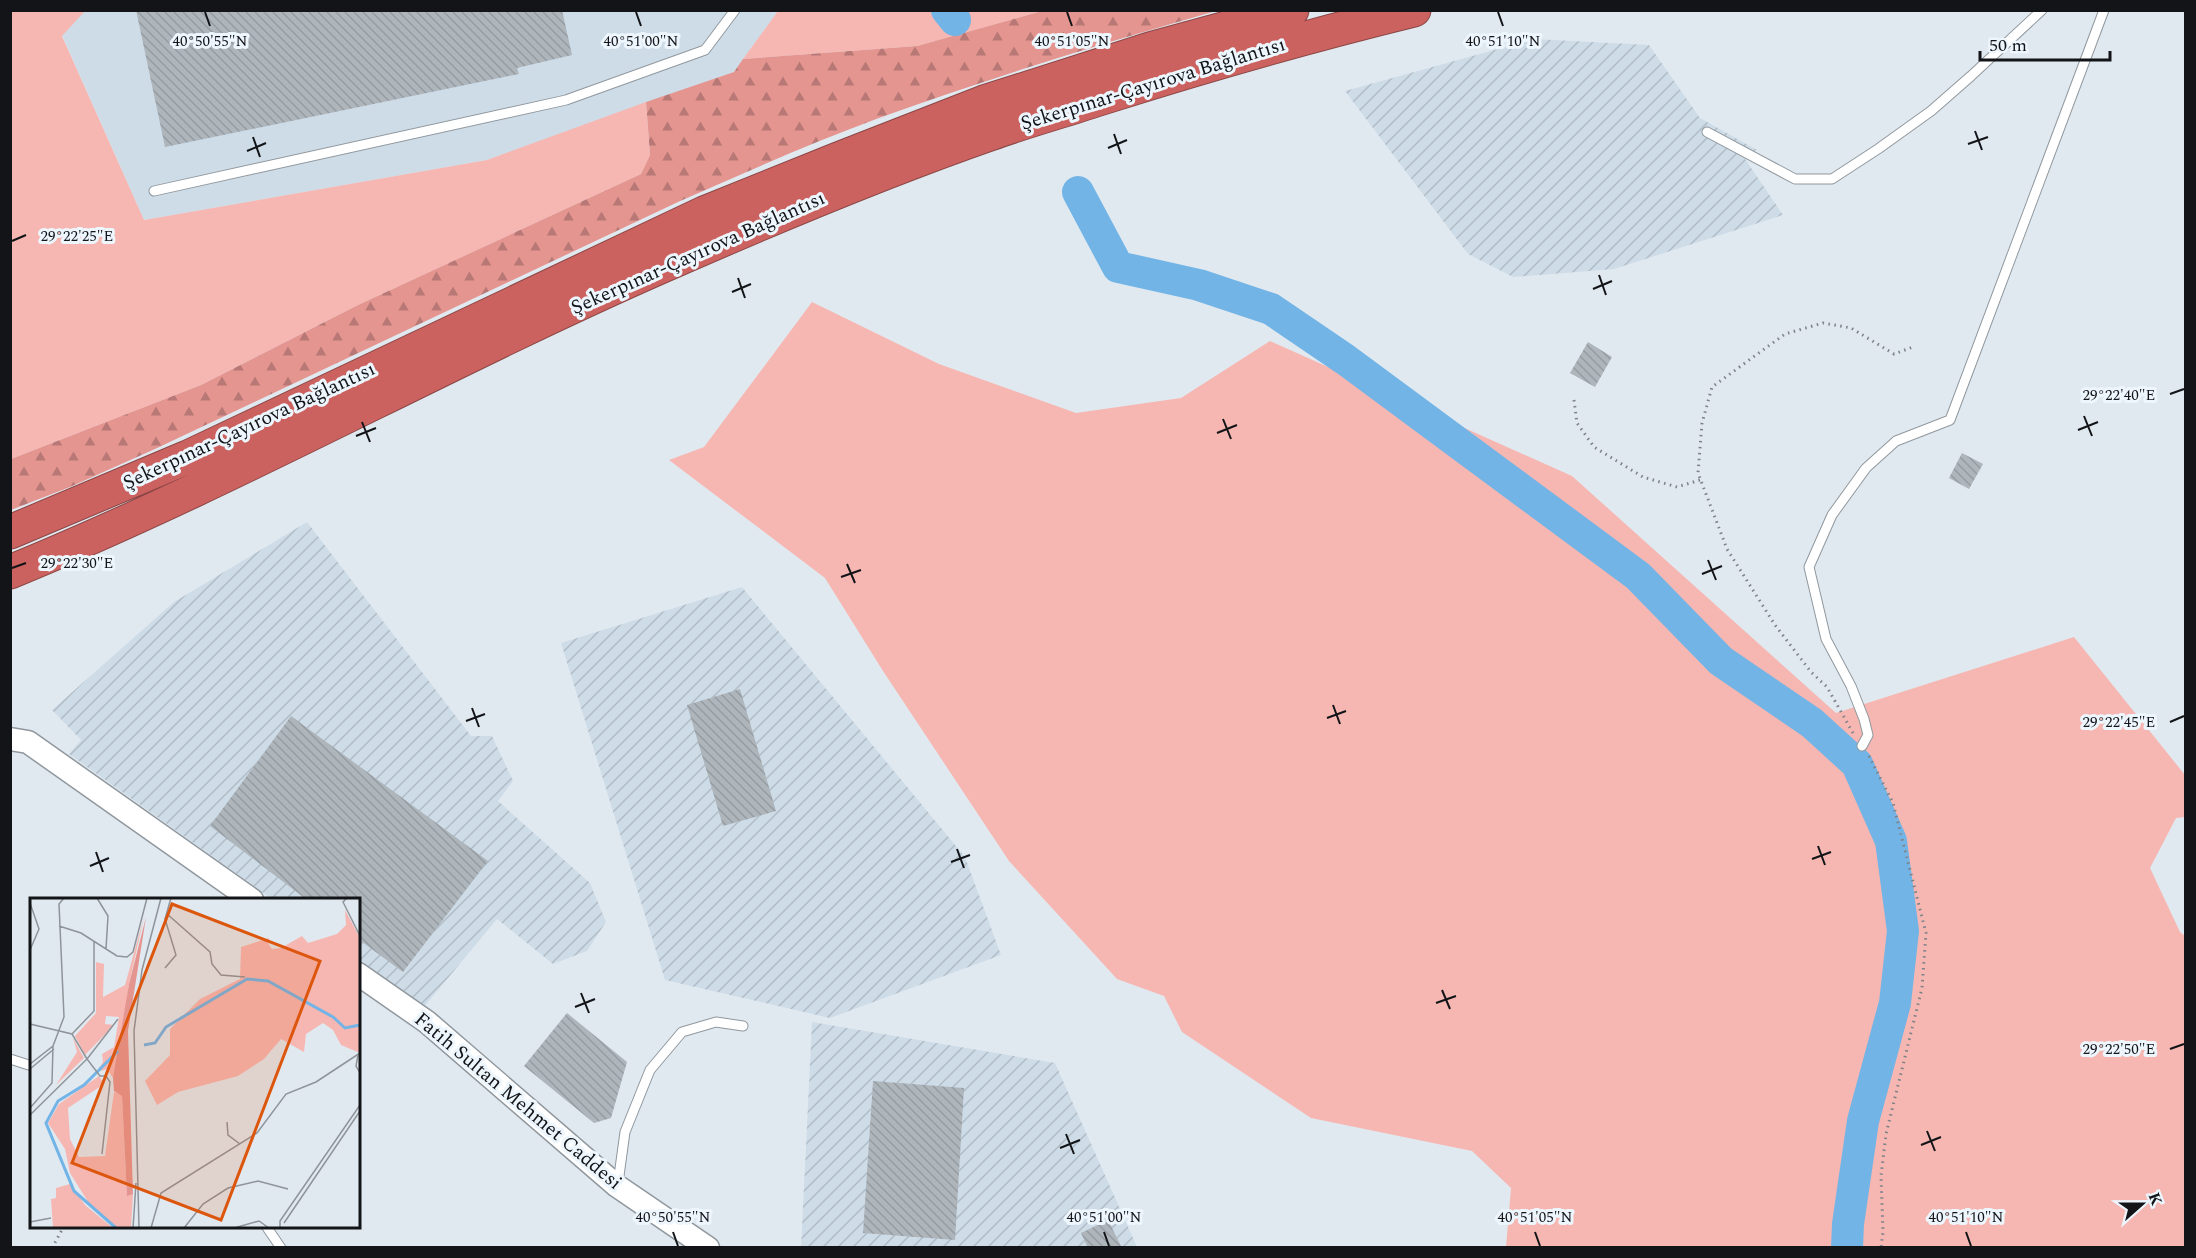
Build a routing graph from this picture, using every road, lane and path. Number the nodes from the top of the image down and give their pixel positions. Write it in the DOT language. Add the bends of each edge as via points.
graph roads {
  1 [pos="735,10"];
  2 [pos="1292,10"];
  3 [pos="1414,10"];
  4 [pos="2042,10"];
  5 [pos="2104,10"];
  6 [pos="1707,132"];
  7 [pos="154,191"];
  8 [pos="1912,347"];
  9 [pos="1574,400"];
  10 [pos="1700,480"];
  11 [pos="10,532"];
  12 [pos="10,572"];
  13 [pos="19,740"];
  14 [pos="1862,746"];
  15 [pos="249,898"];
  16 [pos="360,975"];
  17 [pos="744,1026"];
  18 [pos="10,1059"];
  19 [pos="30,1065"];
  20 [pos="617,1186"];
  21 [pos="63,1228"];
  22 [pos="267,1228"];
  23 [pos="52,1248"];
  24 [pos="281,1248"];
  25 [pos="708,1248"];
  26 [pos="1881,1248"];
  1 -- 7 [label="lane" via="705,50 566,100"];
  2 -- 11 [label="highway, Şekerpınar-Çayırova Bağlantısı" via="1150,49 984,102 704,213 188,457"];
  3 -- 12 [label="highway, Şekerpınar-Çayırova Bağlantısı" via="1155,82 992,133 884,173 656,269 196,491"];
  4 -- 6 [label="lane" via="1931,111 1832,179 1795,179"];
  5 -- 14 [label="lane" via="1950,420 1896,441 1866,468 1832,515 1809,567 1826,639 1864,719 1868,735"];
  8 -- 10 [label="path" via="1894,354 1851,328 1823,323 1785,334 1712,387 1702,423"];
  9 -- 10 [label="path" via="1577,423 1594,447 1643,477 1677,487"];
  10 -- 14 [label="path" via="1727,549 1775,625 1827,687"];
  13 -- 15 [label="street"];
  14 -- 26 [label="path" via="1893,803 1926,933 1922,988 1886,1134 1881,1176"];
  16 -- 20 [label="street, Fatih Sultan Mehmet Caddesi" via="428,1022"];
  17 -- 20 [label="lane" via="716,1022 682,1032 650,1070 625,1132"];
  18 -- 19 [label="lane"];
  20 -- 25 [label="street, Fatih Sultan Mehmet Caddesi"];
  21 -- 23 [label="path"];
  22 -- 24 [label="lane"];
}
